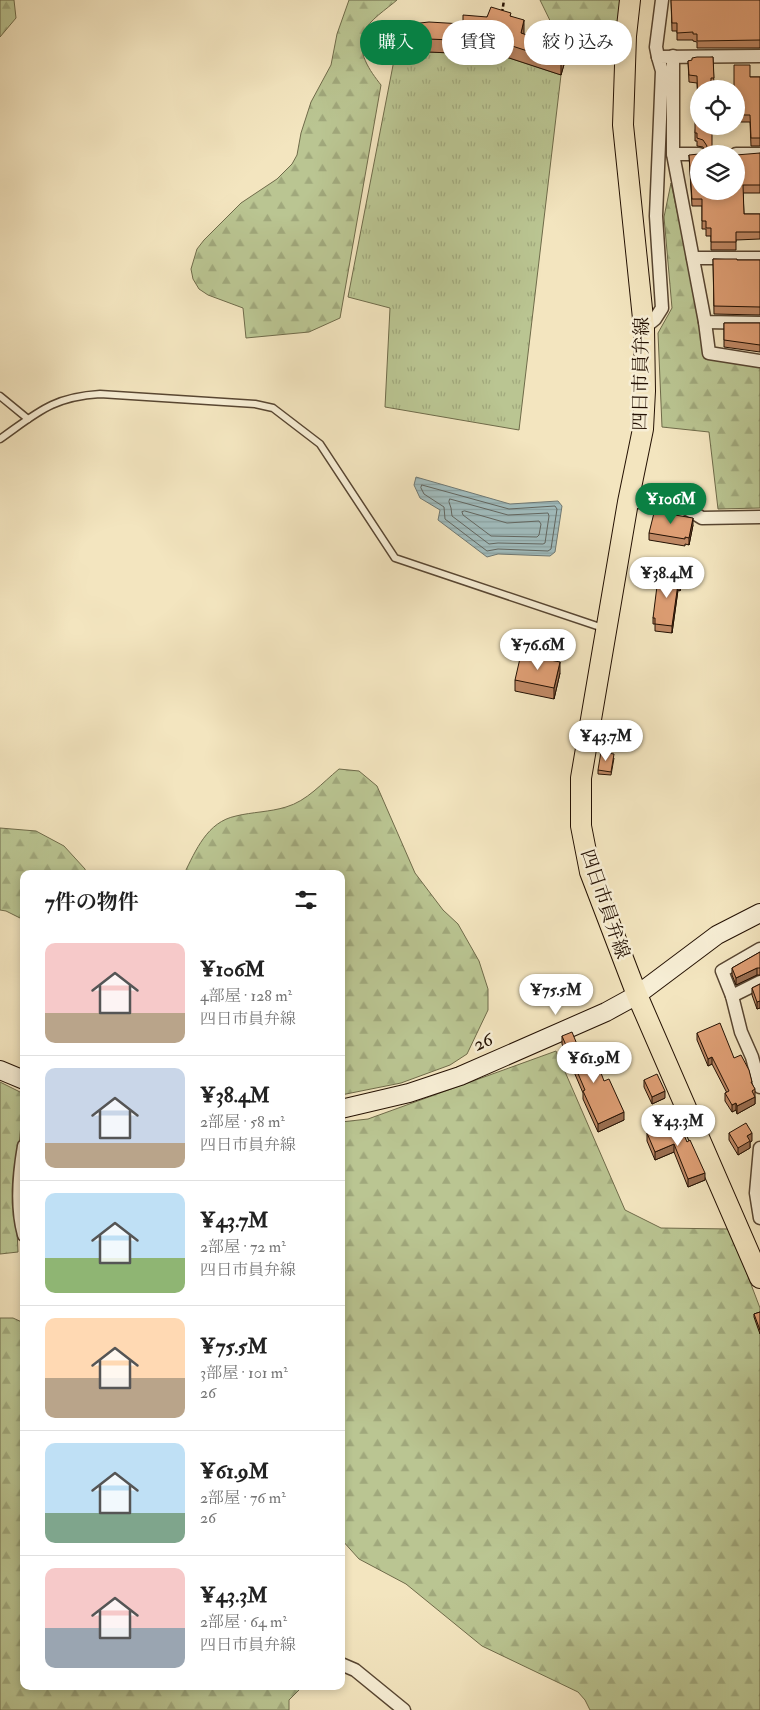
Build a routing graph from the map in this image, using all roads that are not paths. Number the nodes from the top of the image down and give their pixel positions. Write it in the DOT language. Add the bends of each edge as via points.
graph roads {
  1 [pos="630,0"];
  2 [pos="662,0"];
  3 [pos="674,56"];
  4 [pos="760,56"];
  5 [pos="658,57"];
  6 [pos="673,154"];
  7 [pos="690,154"];
  8 [pos="745,154"];
  9 [pos="760,154"];
  10 [pos="693,258"];
  11 [pos="760,258"];
  12 [pos="705,322"];
  13 [pos="760,323"];
  14 [pos="644,328"];
  15 [pos="760,361"];
  16 [pos="0,396"];
  17 [pos="28,419"];
  18 [pos="0,439"];
  19 [pos="628,502"];
  20 [pos="760,517"];
  21 [pos="607,630"];
  22 [pos="760,913"];
  23 [pos="760,949"];
  24 [pos="760,982"];
  25 [pos="637,995"];
  26 [pos="732,996"];
  27 [pos="0,1070"];
  28 [pos="20,1078"];
  29 [pos="760,1086"];
  30 [pos="345,1108"];
  31 [pos="760,1148"];
  32 [pos="20,1176"];
  33 [pos="760,1218"];
  34 [pos="20,1220"];
  35 [pos="760,1278"];
  36 [pos="345,1666"];
  37 [pos="404,1710"];
  1 -- 14 [label="main road, 四日市員弁線" via="623,125"];
  2 -- 5 [label="street" via="656,47"];
  3 -- 4 [label="street"];
  3 -- 5 [label="street"];
  3 -- 6 [label="street"];
  5 -- 14 [label="street" via="662,71 656,216 662,308"];
  6 -- 7 [label="street"];
  6 -- 10 [label="street"];
  8 -- 9 [label="street"];
  10 -- 11 [label="street"];
  10 -- 12 [label="street"];
  12 -- 13 [label="street"];
  12 -- 15 [label="street" via="709,353"];
  14 -- 19 [label="main road, 四日市員弁線" via="643,429"];
  16 -- 17 [label="lane"];
  17 -- 18 [label="lane"];
  17 -- 21 [label="lane" via="51,404 100,394 255,404 273,408 320,444 395,558"];
  19 -- 20 [label="street" via="676,502 702,518"];
  19 -- 21 [label="main road, 四日市員弁線"];
  21 -- 25 [label="main road, 四日市員弁線" via="581,778 581,826 590,872"];
  22 -- 25 [label="street, 26" via="717,935"];
  23 -- 26 [label="street" via="722,971"];
  24 -- 26 [label="street"];
  25 -- 30 [label="street, 26" via="606,1012 460,1076 409,1093"];
  25 -- 35 [label="main road, 四日市員弁線"];
  26 -- 29 [label="street"];
  27 -- 28 [label="street"];
  31 -- 33 [label="street" via="756,1193"];
  32 -- 34 [label="street"];
  36 -- 37 [label="street" via="355,1670"];
}
